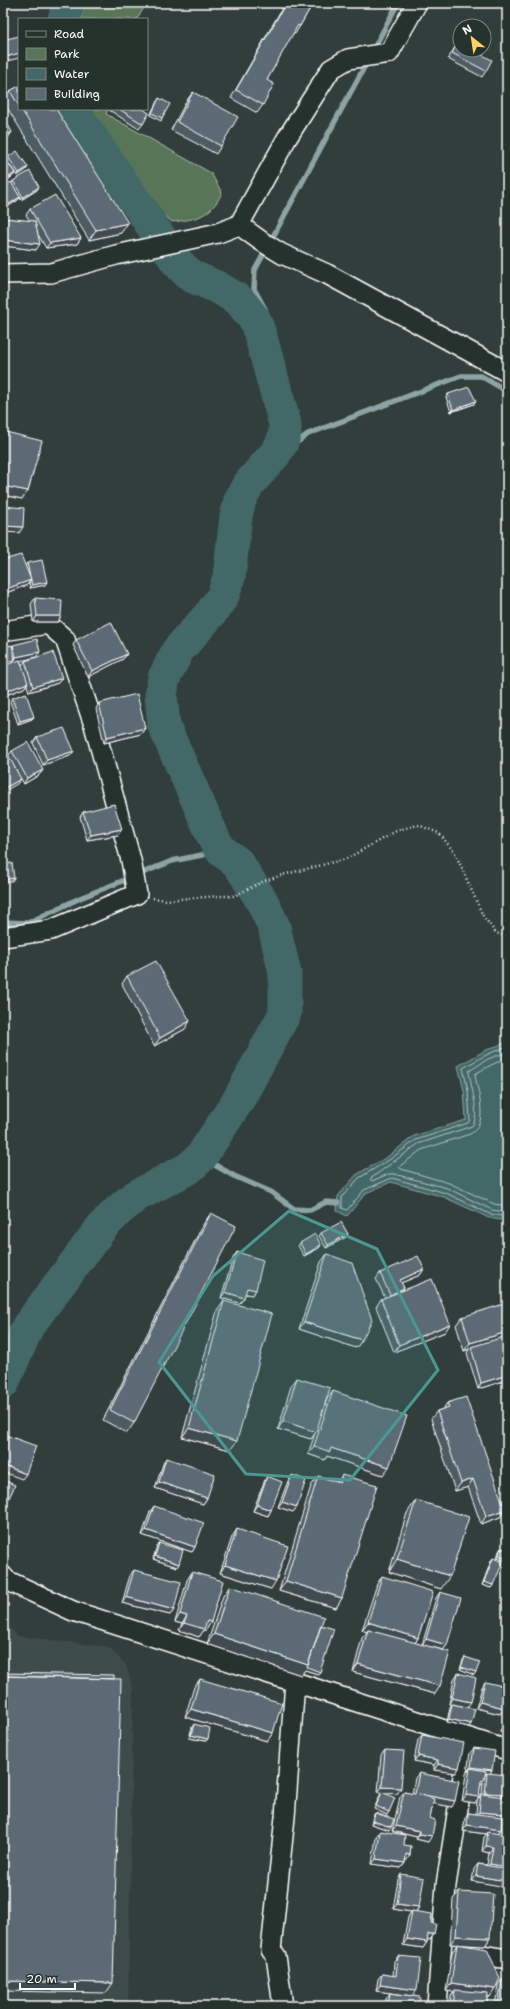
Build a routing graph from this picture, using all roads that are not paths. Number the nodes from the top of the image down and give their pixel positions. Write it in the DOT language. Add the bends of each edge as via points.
graph roads {
  1 [pos="417,3"];
  2 [pos="238,225"];
  3 [pos="3,274"];
  4 [pos="507,372"];
  5 [pos="3,631"];
  6 [pos="3,937"];
  7 [pos="3,1576"];
  8 [pos="295,1682"];
  9 [pos="469,1738"];
  10 [pos="507,1750"];
  11 [pos="441,1948"];
  12 [pos="507,1959"];
  13 [pos="283,2006"];
  14 [pos="437,2006"];
  1 -- 2 [label="street" via="389,53 348,59 331,69 287,138"];
  2 -- 3 [label="street" via="218,233 51,273"];
  2 -- 4 [label="street" via="279,252 327,274"];
  5 -- 6 [label="street" via="48,624 65,639 94,725 132,864 136,892 51,930"];
  7 -- 8 [label="street" via="6,1580 73,1611"];
  8 -- 9 [label="street"];
  8 -- 13 [label="street" via="272,1950 276,1956"];
  9 -- 10 [label="street"];
  9 -- 11 [label="street" via="446,1885"];
  11 -- 12 [label="street"];
  11 -- 14 [label="street"];
}
